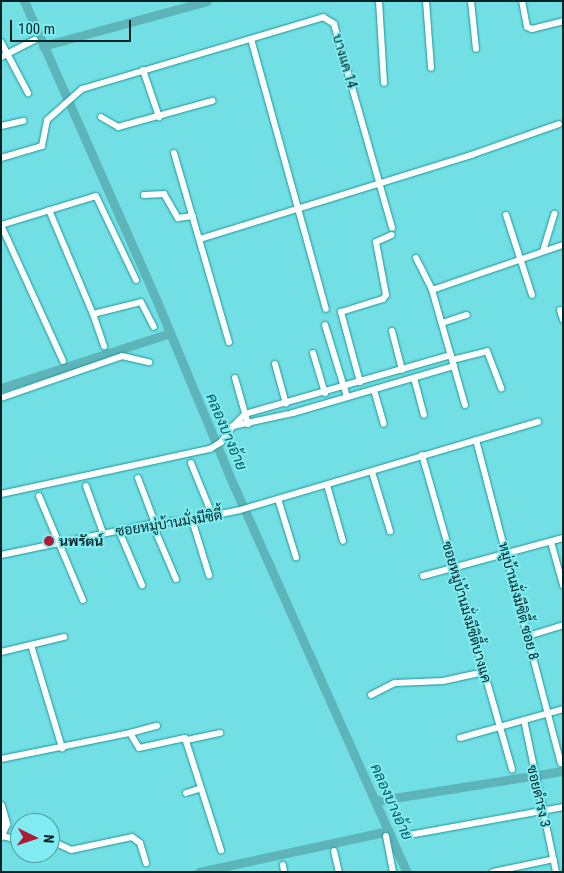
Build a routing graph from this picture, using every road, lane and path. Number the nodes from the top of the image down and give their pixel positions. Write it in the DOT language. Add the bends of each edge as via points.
graph roads {
  1 [pos="379,1"];
  2 [pos="426,1"];
  3 [pos="471,1"];
  4 [pos="522,1"];
  5 [pos="563,21"];
  6 [pos="34,40"];
  7 [pos="251,40"];
  8 [pos="1,42"];
  9 [pos="476,49"];
  10 [pos="4,55"];
  11 [pos="431,68"];
  12 [pos="143,70"];
  13 [pos="384,83"];
  14 [pos="28,92"];
  15 [pos="212,101"];
  16 [pos="101,117"];
  17 [pos="159,117"];
  18 [pos="22,121"];
  19 [pos="559,124"];
  20 [pos="1,126"];
  21 [pos="174,153"];
  22 [pos="1,158"];
  23 [pos="379,184"];
  24 [pos="144,195"];
  25 [pos="298,208"];
  26 [pos="49,210"];
  27 [pos="554,214"];
  28 [pos="506,215"];
  29 [pos="193,216"];
  30 [pos="200,239"];
  31 [pos="563,245"];
  32 [pos="544,251"];
  33 [pos="416,258"];
  34 [pos="519,259"];
  35 [pos="136,280"];
  36 [pos="432,290"];
  37 [pos="532,294"];
  38 [pos="326,309"];
  39 [pos="560,310"];
  40 [pos="93,314"];
  41 [pos="467,315"];
  42 [pos="563,320"];
  43 [pos="442,323"];
  44 [pos="325,325"];
  45 [pos="154,327"];
  46 [pos="392,330"];
  47 [pos="229,342"];
  48 [pos="104,346"];
  49 [pos="313,353"];
  50 [pos="63,361"];
  51 [pos="453,361"];
  52 [pos="149,362"];
  53 [pos="275,364"];
  54 [pos="402,370"];
  55 [pos="235,378"];
  56 [pos="414,378"];
  57 [pos="360,382"];
  58 [pos="344,386"];
  59 [pos="501,388"];
  60 [pos="374,390"];
  61 [pos="325,393"];
  62 [pos="347,397"];
  63 [pos="1,398"];
  64 [pos="288,404"];
  65 [pos="466,405"];
  66 [pos="293,413"];
  67 [pos="245,414"];
  68 [pos="424,415"];
  69 [pos="538,422"];
  70 [pos="248,424"];
  71 [pos="384,424"];
  72 [pos="233,426"];
  73 [pos="476,440"];
  74 [pos="422,456"];
  75 [pos="191,463"];
  76 [pos="372,472"];
  77 [pos="138,478"];
  78 [pos="327,485"];
  79 [pos="86,486"];
  80 [pos="1,494"];
  81 [pos="39,496"];
  82 [pos="278,499"];
  83 [pos="213,517"];
  84 [pos="192,520"];
  85 [pos="153,523"];
  86 [pos="119,531"];
  87 [pos="390,531"];
  88 [pos="103,533"];
  89 [pos="563,538"];
  90 [pos="343,541"];
  91 [pos="551,542"];
  92 [pos="58,543"];
  93 [pos="506,555"];
  94 [pos="1,556"];
  95 [pos="296,557"];
  96 [pos="454,568"];
  97 [pos="209,575"];
  98 [pos="423,576"];
  99 [pos="176,579"];
  100 [pos="142,585"];
  101 [pos="563,585"];
  102 [pos="83,600"];
  103 [pos="563,625"];
  104 [pos="528,636"];
  105 [pos="64,637"];
  106 [pos="31,645"];
  107 [pos="1,652"];
  108 [pos="484,672"];
  109 [pos="371,695"];
  110 [pos="563,709"];
  111 [pos="549,712"];
  112 [pos="524,720"];
  113 [pos="157,726"];
  114 [pos="500,727"];
  115 [pos="130,733"];
  116 [pos="220,733"];
  117 [pos="460,738"];
  118 [pos="187,740"];
  119 [pos="62,748"];
  120 [pos="1,759"];
  121 [pos="561,763"];
  122 [pos="512,769"];
  123 [pos="201,788"];
  124 [pos="186,793"];
  125 [pos="1,806"];
  126 [pos="563,807"];
  127 [pos="543,812"];
  128 [pos="409,835"];
  129 [pos="2,836"];
  130 [pos="386,836"];
  131 [pos="60,845"];
  132 [pos="220,850"];
  133 [pos="334,851"];
  134 [pos="554,859"];
  135 [pos="146,863"];
  136 [pos="520,869"];
  137 [pos="391,871"];
  138 [pos="339,872"];
  139 [pos="492,872"];
  140 [pos="556,872"];
  1 -- 13 [label="street"];
  2 -- 11 [label="street"];
  3 -- 9 [label="street"];
  4 -- 5 [label="street" via="527,27 532,29"];
  6 -- 10 [label="street"];
  7 -- 12 [label="street, บางแค 14"];
  7 -- 23 [label="street, บางแค 14" via="323,17 334,24"];
  7 -- 25 [label="street"];
  8 -- 10 [label="street"];
  10 -- 14 [label="street"];
  12 -- 17 [label="street"];
  12 -- 22 [label="street, บางแค 14" via="82,89 47,120 42,146"];
  15 -- 17 [label="street"];
  16 -- 17 [label="street" via="118,127"];
  18 -- 20 [label="street"];
  19 -- 23 [label="street"];
  21 -- 29 [label="street"];
  23 -- 25 [label="street"];
  23 -- 57 [label="street, บางแค 14" via="392,232 376,242 386,295 383,299 341,312"];
  24 -- 29 [label="street" via="164,194 178,218"];
  25 -- 30 [label="street"];
  25 -- 38 [label="street"];
  26 -- 35 [label="street" via="96,196"];
  26 -- 40 [label="street"];
  26 -- 50 [label="street" via="1,225"];
  27 -- 32 [label="street"];
  28 -- 34 [label="street"];
  29 -- 30 [label="street"];
  30 -- 47 [label="street"];
  31 -- 32 [label="street"];
  32 -- 34 [label="street"];
  33 -- 36 [label="street"];
  34 -- 36 [label="street"];
  34 -- 37 [label="street"];
  36 -- 43 [label="street"];
  39 -- 42 [label="street"];
  40 -- 45 [label="street" via="141,302"];
  40 -- 48 [label="street"];
  41 -- 43 [label="street"];
  43 -- 51 [label="street"];
  44 -- 58 [label="street"];
  46 -- 54 [label="street"];
  49 -- 61 [label="street"];
  51 -- 54 [label="street"];
  51 -- 56 [label="street"];
  51 -- 59 [label="street" via="487,351"];
  51 -- 65 [label="street"];
  52 -- 63 [label="street" via="122,356"];
  53 -- 64 [label="street"];
  54 -- 57 [label="street"];
  55 -- 67 [label="street"];
  56 -- 60 [label="street"];
  56 -- 68 [label="street"];
  57 -- 58 [label="street"];
  58 -- 61 [label="street"];
  58 -- 62 [label="street"];
  60 -- 62 [label="street"];
  60 -- 71 [label="street"];
  61 -- 64 [label="street"];
  62 -- 66 [label="street"];
  64 -- 66 [label="street"];
  64 -- 67 [label="street"];
  66 -- 70 [label="street"];
  67 -- 70 [label="street"];
  67 -- 72 [label="street"];
  69 -- 73 [label="street"];
  70 -- 72 [label="street"];
  72 -- 80 [label="street" via="221,442 210,449"];
  73 -- 74 [label="street"];
  73 -- 93 [label="street, หมู่บ้านมั่งมีซิตี้ ซอย 8"];
  74 -- 76 [label="street"];
  74 -- 96 [label="street, ซอยหมู่บ้านมั่งมีซิตี้บางแค"];
  75 -- 83 [label="street"];
  76 -- 78 [label="street"];
  76 -- 87 [label="street"];
  77 -- 85 [label="street"];
  78 -- 82 [label="street"];
  78 -- 90 [label="street"];
  79 -- 88 [label="street"];
  81 -- 92 [label="street"];
  82 -- 83 [label="street, ซอยหมู่บ้านมั่งมีซิตี้"];
  82 -- 95 [label="street"];
  83 -- 84 [label="street, ซอยหมู่บ้านมั่งมีซิตี้"];
  84 -- 85 [label="street, ซอยหมู่บ้านมั่งมีซิตี้"];
  84 -- 97 [label="street"];
  85 -- 86 [label="street, ซอยหมู่บ้านมั่งมีซิตี้"];
  85 -- 99 [label="street"];
  86 -- 88 [label="street, ซอยหมู่บ้านมั่งมีซิตี้"];
  86 -- 100 [label="street"];
  88 -- 92 [label="street, ซอยหมู่บ้านมั่งมีซิตี้"];
  89 -- 91 [label="street"];
  91 -- 93 [label="street"];
  91 -- 101 [label="street"];
  92 -- 94 [label="street, ซอยหมู่บ้านมั่งมีซิตี้"];
  92 -- 102 [label="street"];
  93 -- 96 [label="street"];
  93 -- 104 [label="street, หมู่บ้านมั่งมีซิตี้ ซอย 8"];
  96 -- 98 [label="street"];
  96 -- 108 [label="street, ซอยหมู่บ้านมั่งมีซิตี้บางแค"];
  103 -- 104 [label="street"];
  104 -- 111 [label="street, หมู่บ้านมั่งมีซิตี้ ซอย 8"];
  105 -- 106 [label="street"];
  106 -- 107 [label="street"];
  106 -- 119 [label="street"];
  108 -- 109 [label="street" via="443,681 395,683"];
  108 -- 114 [label="street, ซอยหมู่บ้านมั่งมีซิตี้บางแค"];
  110 -- 111 [label="street"];
  111 -- 112 [label="street"];
  111 -- 121 [label="street, หมู่บ้านมั่งมีซิตี้ ซอย 8"];
  112 -- 114 [label="street"];
  112 -- 127 [label="street, ซอยดำรง 3"];
  113 -- 115 [label="street"];
  114 -- 117 [label="street"];
  114 -- 122 [label="street, ซอยหมู่บ้านมั่งมีซิตี้บางแค"];
  115 -- 118 [label="street" via="139,748 182,737"];
  115 -- 119 [label="street"];
  116 -- 118 [label="street"];
  118 -- 123 [label="street"];
  119 -- 120 [label="street"];
  123 -- 124 [label="street"];
  123 -- 132 [label="street"];
  125 -- 129 [label="street" via="6,824"];
  126 -- 127 [label="street"];
  127 -- 128 [label="street"];
  127 -- 134 [label="street, ซอยดำรง 3"];
  130 -- 137 [label="street"];
  131 -- 135 [label="street" via="71,850 132,837 140,843"];
  133 -- 138 [label="street"];
  134 -- 136 [label="street"];
  134 -- 140 [label="street, ซอยดำรง 3"];
  136 -- 139 [label="street"];
}
